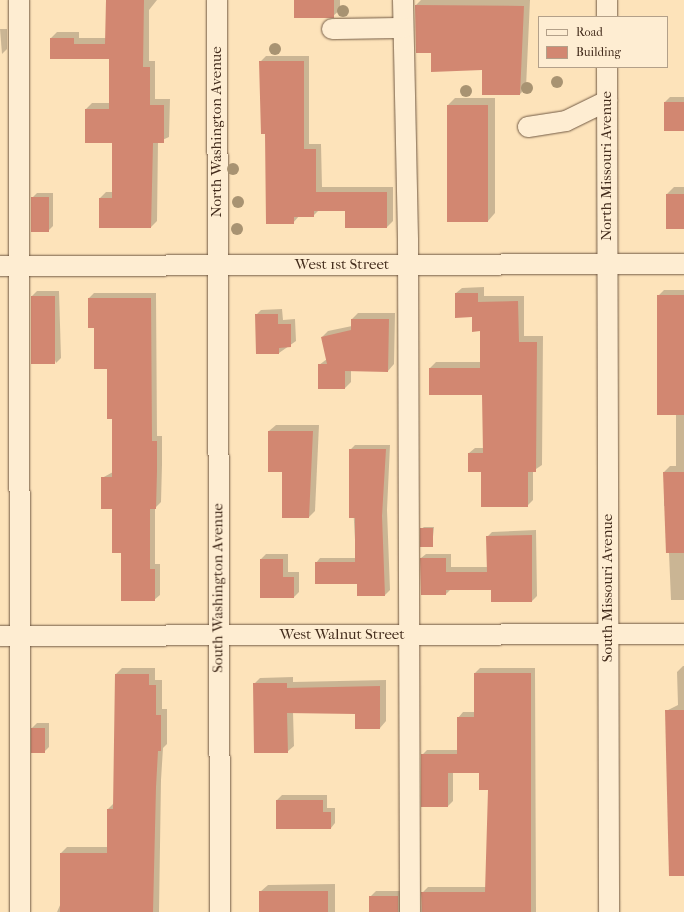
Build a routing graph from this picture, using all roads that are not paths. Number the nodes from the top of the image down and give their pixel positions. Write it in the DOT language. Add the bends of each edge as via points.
graph roads {
  1 [pos="19,0"];
  2 [pos="217,0"];
  3 [pos="403,0"];
  4 [pos="607,0"];
  5 [pos="607,16"];
  6 [pos="404,28"];
  7 [pos="332,29"];
  8 [pos="607,68"];
  9 [pos="607,101"];
  10 [pos="528,127"];
  11 [pos="608,264"];
  12 [pos="684,264"];
  13 [pos="218,265"];
  14 [pos="408,265"];
  15 [pos="10,266"];
  16 [pos="608,634"];
  17 [pos="684,634"];
  18 [pos="218,635"];
  19 [pos="409,635"];
  20 [pos="10,636"];
  21 [pos="20,912"];
  22 [pos="220,912"];
  23 [pos="410,912"];
  24 [pos="609,912"];
  1 -- 15 [label="street"];
  2 -- 13 [label="street, North Washington Avenue"];
  3 -- 6 [label="street"];
  4 -- 5 [label="street"];
  6 -- 7 [label="street"];
  6 -- 14 [label="street"];
  8 -- 9 [label="street, North Missouri Avenue"];
  9 -- 10 [label="street" via="566,121"];
  9 -- 11 [label="street, North Missouri Avenue"];
  11 -- 12 [label="street, West 1st Street"];
  11 -- 14 [label="street, West 1st Street"];
  11 -- 16 [label="street, South Missouri Avenue"];
  13 -- 14 [label="street, West 1st Street"];
  13 -- 15 [label="street, West 1st Street"];
  13 -- 18 [label="street, South Washington Avenue"];
  14 -- 19 [label="street"];
  15 -- 20 [label="street"];
  16 -- 17 [label="street, West Walnut Street"];
  16 -- 19 [label="street, West Walnut Street"];
  16 -- 24 [label="street, South Missouri Avenue"];
  18 -- 19 [label="street, West Walnut Street"];
  18 -- 20 [label="street, West Walnut Street"];
  18 -- 22 [label="street, South Washington Avenue"];
  19 -- 23 [label="street"];
  20 -- 21 [label="street"];
}
